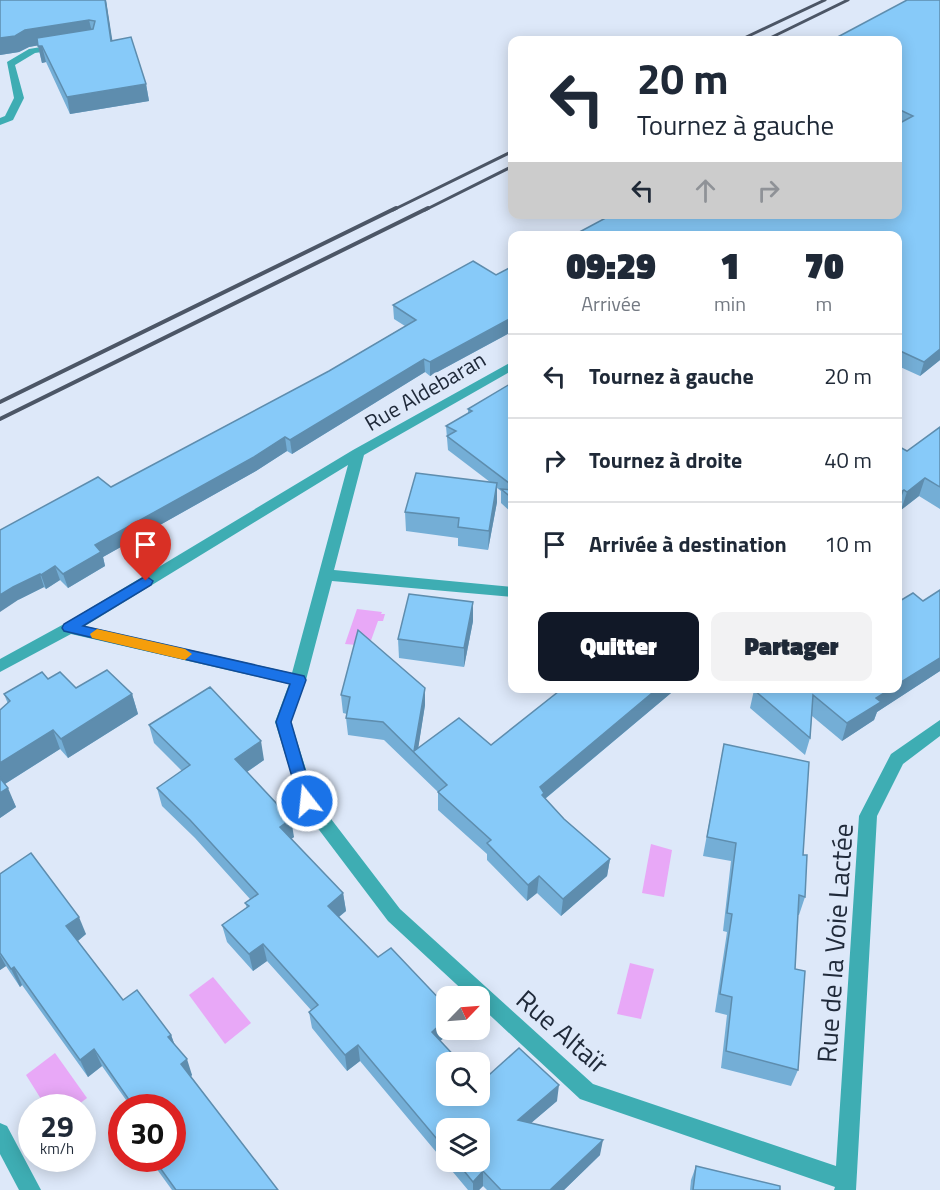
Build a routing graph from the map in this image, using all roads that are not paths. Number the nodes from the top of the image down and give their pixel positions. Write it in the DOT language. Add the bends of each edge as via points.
graph roads {
  1 [pos="72,44"];
  2 [pos="0,122"];
  3 [pos="508,368"];
  4 [pos="358,453"];
  5 [pos="326,575"];
  6 [pos="508,592"];
  7 [pos="69,628"];
  8 [pos="0,666"];
  9 [pos="298,680"];
  10 [pos="940,727"];
  11 [pos="0,1133"];
  12 [pos="845,1185"];
  13 [pos="30,1190"];
  1 -- 2 [label="street" via="32,51 10,64 19,98 9,118"];
  3 -- 4 [label="street, Rue Aldebaran"];
  4 -- 5 [label="street, Rue Altaïr"];
  4 -- 7 [label="street, Rue Aldebaran"];
  5 -- 6 [label="street"];
  5 -- 9 [label="street, Rue Altaïr"];
  7 -- 8 [label="street, Rue Aldebaran"];
  7 -- 9 [label="street"];
  9 -- 12 [label="street, Rue Altaïr" via="284,722 307,801 394,915 587,1092"];
  10 -- 12 [label="street, Rue de la Voie Lactée" via="897,759 868,816"];
  11 -- 13 [label="street"];
}
